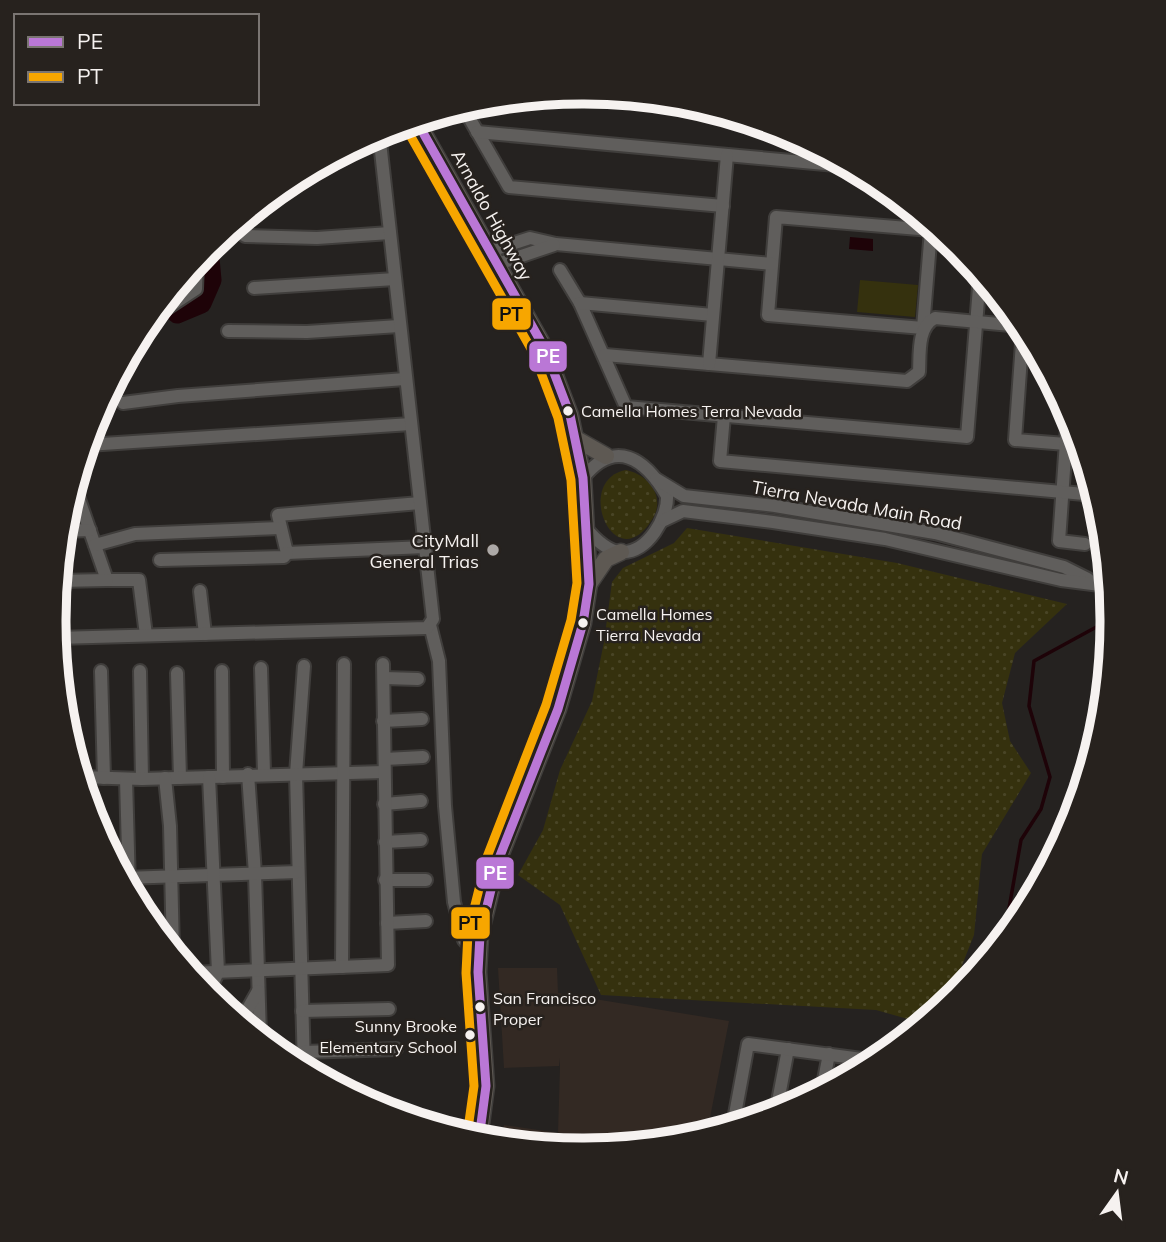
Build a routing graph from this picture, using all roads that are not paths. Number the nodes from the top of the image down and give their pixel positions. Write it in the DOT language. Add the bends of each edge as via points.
graph roads {
  1 [pos="469,117"];
  2 [pos="422,130"];
  3 [pos="477,132"];
  4 [pos="380,146"];
  5 [pos="727,155"];
  6 [pos="822,164"];
  7 [pos="723,206"];
  8 [pos="919,229"];
  9 [pos="390,233"];
  10 [pos="245,236"];
  11 [pos="930,239"];
  12 [pos="494,257"];
  13 [pos="718,259"];
  14 [pos="772,264"];
  15 [pos="560,270"];
  16 [pos="196,279"];
  17 [pos="394,279"];
  18 [pos="254,288"];
  19 [pos="978,289"];
  20 [pos="178,301"];
  21 [pos="580,303"];
  22 [pos="713,314"];
  23 [pos="976,322"];
  24 [pos="1006,325"];
  25 [pos="399,326"];
  26 [pos="923,328"];
  27 [pos="228,331"];
  28 [pos="1021,348"];
  29 [pos="605,355"];
  30 [pos="709,364"];
  31 [pos="405,379"];
  32 [pos="123,403"];
  33 [pos="724,416"];
  34 [pos="411,424"];
  35 [pos="576,439"];
  36 [pos="1066,440"];
  37 [pos="98,444"];
  38 [pos="1066,444"];
  39 [pos="606,456"];
  40 [pos="583,478"];
  41 [pos="656,479"];
  42 [pos="1062,493"];
  43 [pos="1084,494"];
  44 [pos="81,501"];
  45 [pos="420,503"];
  46 [pos="664,520"];
  47 [pos="585,527"];
  48 [pos="280,528"];
  49 [pos="90,530"];
  50 [pos="74,531"];
  51 [pos="1085,544"];
  52 [pos="95,545"];
  53 [pos="425,547"];
  54 [pos="621,552"];
  55 [pos="287,553"];
  56 [pos="160,560"];
  57 [pos="107,580"];
  58 [pos="69,581"];
  59 [pos="1098,582"];
  60 [pos="589,584"];
  61 [pos="1098,584"];
  62 [pos="200,591"];
  63 [pos="430,625"];
  64 [pos="205,634"];
  65 [pos="146,635"];
  66 [pos="67,638"];
  67 [pos="344,664"];
  68 [pos="304,666"];
  69 [pos="261,668"];
  70 [pos="102,671"];
  71 [pos="140,671"];
  72 [pos="222,671"];
  73 [pos="177,673"];
  74 [pos="418,679"];
  75 [pos="422,719"];
  76 [pos="383,721"];
  77 [pos="423,757"];
  78 [pos="385,765"];
  79 [pos="343,772"];
  80 [pos="264,773"];
  81 [pos="248,774"];
  82 [pos="296,774"];
  83 [pos="91,777"];
  84 [pos="209,777"];
  85 [pos="223,777"];
  86 [pos="104,778"];
  87 [pos="165,778"];
  88 [pos="180,778"];
  89 [pos="126,779"];
  90 [pos="142,779"];
  91 [pos="421,801"];
  92 [pos="384,804"];
  93 [pos="421,840"];
  94 [pos="386,842"];
  95 [pos="127,862"];
  96 [pos="298,872"];
  97 [pos="255,874"];
  98 [pos="215,875"];
  99 [pos="171,876"];
  100 [pos="137,880"];
  101 [pos="384,880"];
  102 [pos="426,880"];
  103 [pos="426,921"];
  104 [pos="387,923"];
  105 [pos="173,934"];
  106 [pos="478,964"];
  107 [pos="342,967"];
  108 [pos="300,968"];
  109 [pos="256,969"];
  110 [pos="205,972"];
  111 [pos="218,972"];
  112 [pos="214,981"];
  113 [pos="258,991"];
  114 [pos="389,1009"];
  115 [pos="302,1011"];
  116 [pos="246,1012"];
  117 [pos="259,1023"];
  118 [pos="396,1049"];
  119 [pos="788,1049"];
  120 [pos="303,1052"];
  121 [pos="829,1054"];
  122 [pos="855,1059"];
  123 [pos="825,1077"];
  124 [pos="778,1099"];
  125 [pos="735,1114"];
  126 [pos="471,1125"];
  127 [pos="481,1128"];
  1 -- 3 [label="street"];
  2 -- 12 [label="main road, Arnaldo Highway"];
  3 -- 5 [label="street"];
  3 -- 7 [label="street" via="509,187"];
  4 -- 9 [label="street"];
  5 -- 6 [label="street"];
  5 -- 7 [label="street"];
  7 -- 13 [label="street"];
  8 -- 14 [label="street" via="776,217"];
  9 -- 10 [label="street"];
  9 -- 17 [label="street"];
  11 -- 26 [label="street"];
  12 -- 13 [label="street" via="556,244"];
  12 -- 35 [label="main road, Arnaldo Highway" via="545,349"];
  13 -- 14 [label="street"];
  13 -- 22 [label="street"];
  14 -- 26 [label="street" via="768,315"];
  15 -- 21 [label="street"];
  16 -- 20 [label="street" via="196,289"];
  17 -- 18 [label="street"];
  17 -- 25 [label="street"];
  19 -- 23 [label="street"];
  21 -- 22 [label="street"];
  21 -- 29 [label="street"];
  22 -- 30 [label="street"];
  23 -- 24 [label="street"];
  23 -- 26 [label="street" via="935,318"];
  23 -- 33 [label="street" via="967,437"];
  25 -- 27 [label="street"];
  25 -- 31 [label="street"];
  26 -- 30 [label="street" via="919,372 907,381"];
  28 -- 38 [label="street" via="1015,440"];
  29 -- 30 [label="street"];
  29 -- 33 [label="street" via="626,407"];
  31 -- 32 [label="street"];
  31 -- 34 [label="street"];
  33 -- 42 [label="street" via="720,461"];
  34 -- 37 [label="street"];
  34 -- 45 [label="street"];
  35 -- 39 [label="main road"];
  35 -- 40 [label="main road, Arnaldo Highway"];
  36 -- 38 [label="street"];
  38 -- 42 [label="street"];
  39 -- 40 [label="street"];
  39 -- 41 [label="street" via="631,458"];
  40 -- 47 [label="main road, Arnaldo Highway"];
  41 -- 46 [label="street" via="667,496"];
  41 -- 59 [label="street, Tierra Nevada Main Road" via="684,496 935,533 1064,567"];
  42 -- 43 [label="street"];
  42 -- 51 [label="street" via="1059,541"];
  44 -- 49 [label="street"];
  45 -- 48 [label="street" via="278,515"];
  45 -- 53 [label="street"];
  46 -- 54 [label="street" via="639,545"];
  46 -- 61 [label="street, Tierra Nevada Main Road" via="683,511 785,524 897,541 1061,580"];
  47 -- 54 [label="street" via="599,543"];
  47 -- 60 [label="main road, Arnaldo Highway"];
  48 -- 52 [label="street" via="135,534"];
  48 -- 55 [label="street"];
  49 -- 50 [label="street"];
  49 -- 52 [label="street"];
  52 -- 57 [label="street"];
  53 -- 55 [label="street"];
  53 -- 63 [label="street"];
  54 -- 60 [label="main road" via="606,559"];
  55 -- 56 [label="street" via="284,557"];
  57 -- 58 [label="street"];
  57 -- 65 [label="street" via="139,580"];
  60 -- 106 [label="main road, Arnaldo Highway" via="561,698 498,861 485,908"];
  62 -- 64 [label="street"];
  63 -- 64 [label="street"];
  63 -- 106 [label="street" via="439,661 454,902 464,940"];
  64 -- 65 [label="street"];
  65 -- 66 [label="street"];
  67 -- 79 [label="street"];
  68 -- 82 [label="street"];
  69 -- 80 [label="street"];
  70 -- 86 [label="street"];
  71 -- 90 [label="street"];
  72 -- 85 [label="street"];
  73 -- 88 [label="street"];
  74 -- 76 [label="street" via="383,671"];
  75 -- 76 [label="street"];
  76 -- 78 [label="street"];
  77 -- 78 [label="street"];
  78 -- 79 [label="street"];
  78 -- 92 [label="street"];
  79 -- 82 [label="street"];
  79 -- 107 [label="street"];
  80 -- 81 [label="street"];
  80 -- 82 [label="street"];
  81 -- 85 [label="street"];
  81 -- 97 [label="street"];
  82 -- 96 [label="street"];
  83 -- 86 [label="street"];
  84 -- 85 [label="street"];
  84 -- 88 [label="street"];
  84 -- 98 [label="street"];
  86 -- 89 [label="street"];
  87 -- 88 [label="street"];
  87 -- 90 [label="street"];
  87 -- 99 [label="street"];
  89 -- 90 [label="street"];
  89 -- 95 [label="street"];
  91 -- 92 [label="street"];
  92 -- 94 [label="street"];
  93 -- 94 [label="street"];
  94 -- 101 [label="street"];
  96 -- 97 [label="street"];
  96 -- 108 [label="street"];
  97 -- 98 [label="street"];
  97 -- 109 [label="street"];
  98 -- 99 [label="street"];
  98 -- 111 [label="street"];
  99 -- 100 [label="street"];
  99 -- 105 [label="street"];
  101 -- 102 [label="street"];
  101 -- 104 [label="street"];
  103 -- 104 [label="street"];
  104 -- 107 [label="street" via="388,965"];
  106 -- 126 [label="main road, Arnaldo Highway"];
  106 -- 127 [label="main road, Arnaldo Highway" via="486,1086"];
  107 -- 108 [label="street"];
  108 -- 109 [label="street"];
  108 -- 115 [label="street"];
  109 -- 111 [label="street"];
  109 -- 113 [label="street"];
  110 -- 111 [label="street"];
  111 -- 112 [label="street"];
  113 -- 116 [label="street"];
  113 -- 117 [label="street"];
  114 -- 115 [label="street"];
  115 -- 120 [label="street"];
  118 -- 120 [label="street"];
  119 -- 121 [label="street"];
  119 -- 124 [label="street"];
  119 -- 125 [label="street" via="748,1044"];
  121 -- 122 [label="street"];
  121 -- 123 [label="street"];
}
